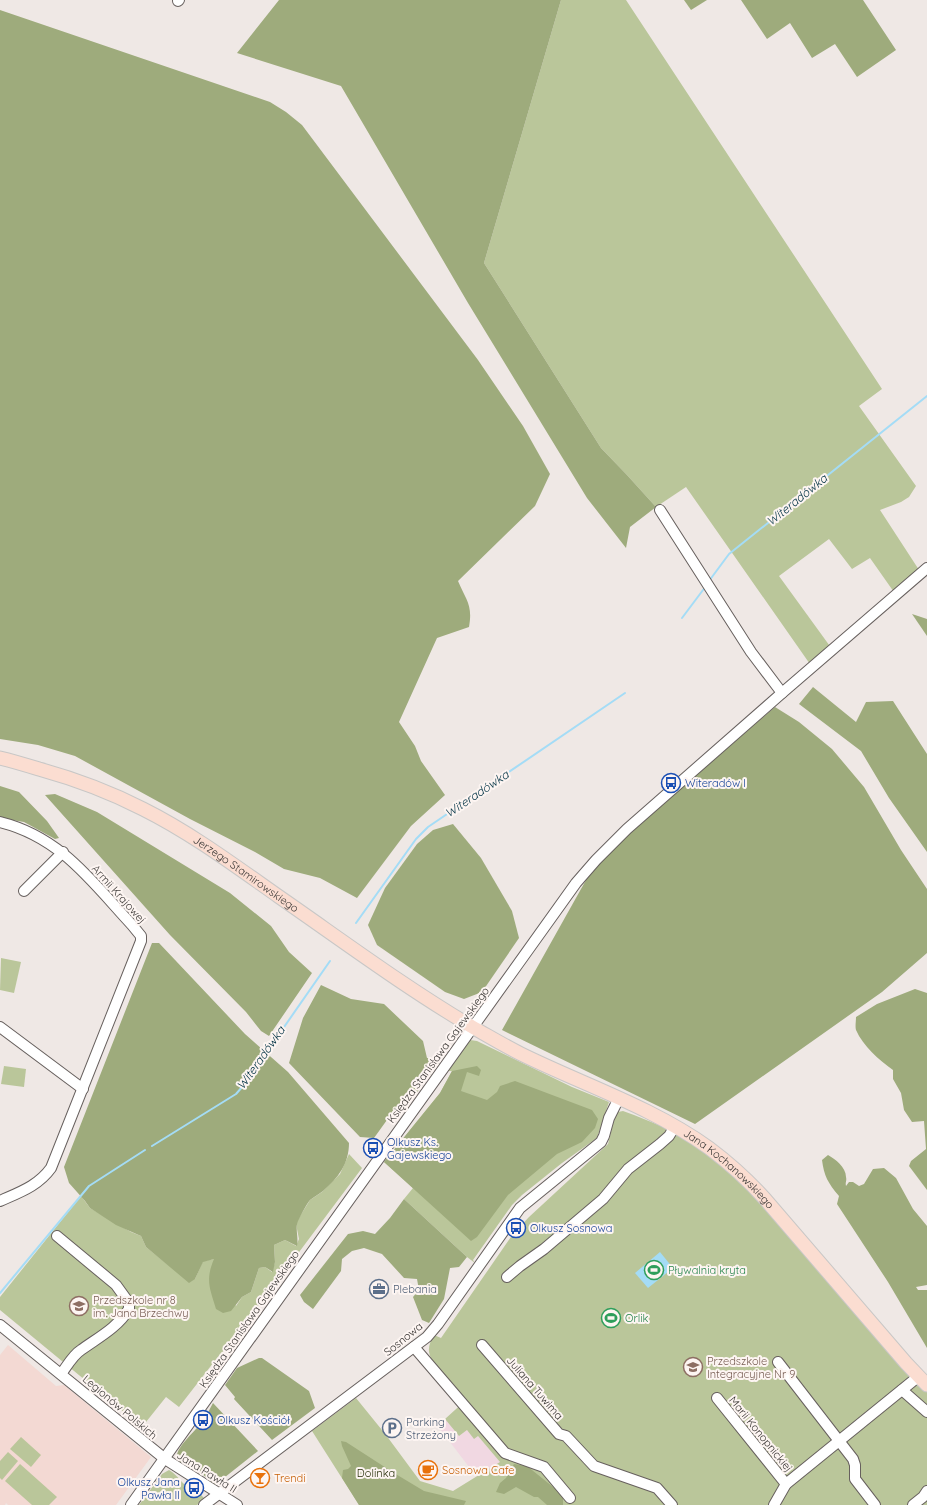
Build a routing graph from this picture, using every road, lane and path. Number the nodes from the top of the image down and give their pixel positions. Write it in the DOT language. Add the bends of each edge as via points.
graph roads {
  1 [pos="660,510"];
  2 [pos="927,568"];
  3 [pos="782,693"];
  4 [pos="0,758"];
  5 [pos="0,822"];
  6 [pos="63,852"];
  7 [pos="24,891"];
  8 [pos="0,1027"];
  9 [pos="473,1027"];
  10 [pos="83,1089"];
  11 [pos="619,1098"];
  12 [pos="675,1126"];
  13 [pos="0,1201"];
  14 [pos="57,1236"];
  15 [pos="507,1277"];
  16 [pos="0,1325"];
  17 [pos="482,1345"];
  18 [pos="414,1347"];
  19 [pos="778,1362"];
  20 [pos="61,1374"];
  21 [pos="923,1381"];
  22 [pos="902,1390"];
  23 [pos="717,1398"];
  24 [pos="927,1412"];
  25 [pos="838,1441"];
  26 [pos="164,1459"];
  27 [pos="786,1484"];
  28 [pos="927,1491"];
  29 [pos="220,1494"];
  30 [pos="570,1498"];
  31 [pos="131,1505"];
  32 [pos="204,1505"];
  33 [pos="237,1505"];
  34 [pos="672,1505"];
  35 [pos="774,1505"];
  36 [pos="875,1505"];
  37 [pos="913,1505"];
  1 -- 3 [label="street" via="751,652"];
  2 -- 3 [label="street, Księdza Stanisława Gajewskiego"];
  3 -- 9 [label="street, Księdza Stanisława Gajewskiego" via="619,836 596,860 576,883"];
  4 -- 9 [label="main road, Jerzego Stamirowskiego" via="64,776 108,792 181,830 433,1003"];
  5 -- 6 [label="street, Armii Krajowej" via="39,837"];
  6 -- 7 [label="street"];
  6 -- 10 [label="street, Armii Krajowej" via="141,936"];
  8 -- 10 [label="street"];
  9 -- 11 [label="main road, Jana Kochanowskiego" via="520,1054"];
  9 -- 26 [label="street, Księdza Stanisława Gajewskiego"];
  10 -- 13 [label="street, Armii Krajowej" via="51,1168 44,1178"];
  11 -- 12 [label="main road, Jana Kochanowskiego"];
  11 -- 18 [label="street, Sosnowa" via="601,1142 520,1208 438,1324"];
  12 -- 15 [label="street" via="669,1136 628,1169 603,1199"];
  12 -- 21 [label="main road, Jana Kochanowskiego" via="725,1160 760,1194"];
  14 -- 20 [label="street" via="116,1285 129,1303 129,1309 115,1326 80,1350"];
  16 -- 20 [label="street, Legionów Polskich"];
  17 -- 34 [label="street, Juliana Tuwima" via="559,1434 566,1436 594,1466 657,1488"];
  18 -- 29 [label="street, Sosnowa"];
  18 -- 30 [label="street" via="505,1453 544,1467"];
  19 -- 25 [label="street"];
  20 -- 26 [label="street, Legionów Polskich"];
  21 -- 22 [label="street, Marii Konopnickiej"];
  22 -- 24 [label="street"];
  22 -- 25 [label="street, Marii Konopnickiej"];
  23 -- 27 [label="street, Marii Konopnickiej"];
  25 -- 27 [label="street, Marii Konopnickiej"];
  25 -- 36 [label="street" via="853,1459 855,1478"];
  26 -- 29 [label="street, Jana Pawła II"];
  26 -- 31 [label="street, Księdza Stanisława Gajewskiego"];
  27 -- 35 [label="street, Marii Konopnickiej"];
  28 -- 37 [label="street"];
  29 -- 32 [label="street, Sosnowa"];
  29 -- 33 [label="street, Jana Pawła II"];
}
